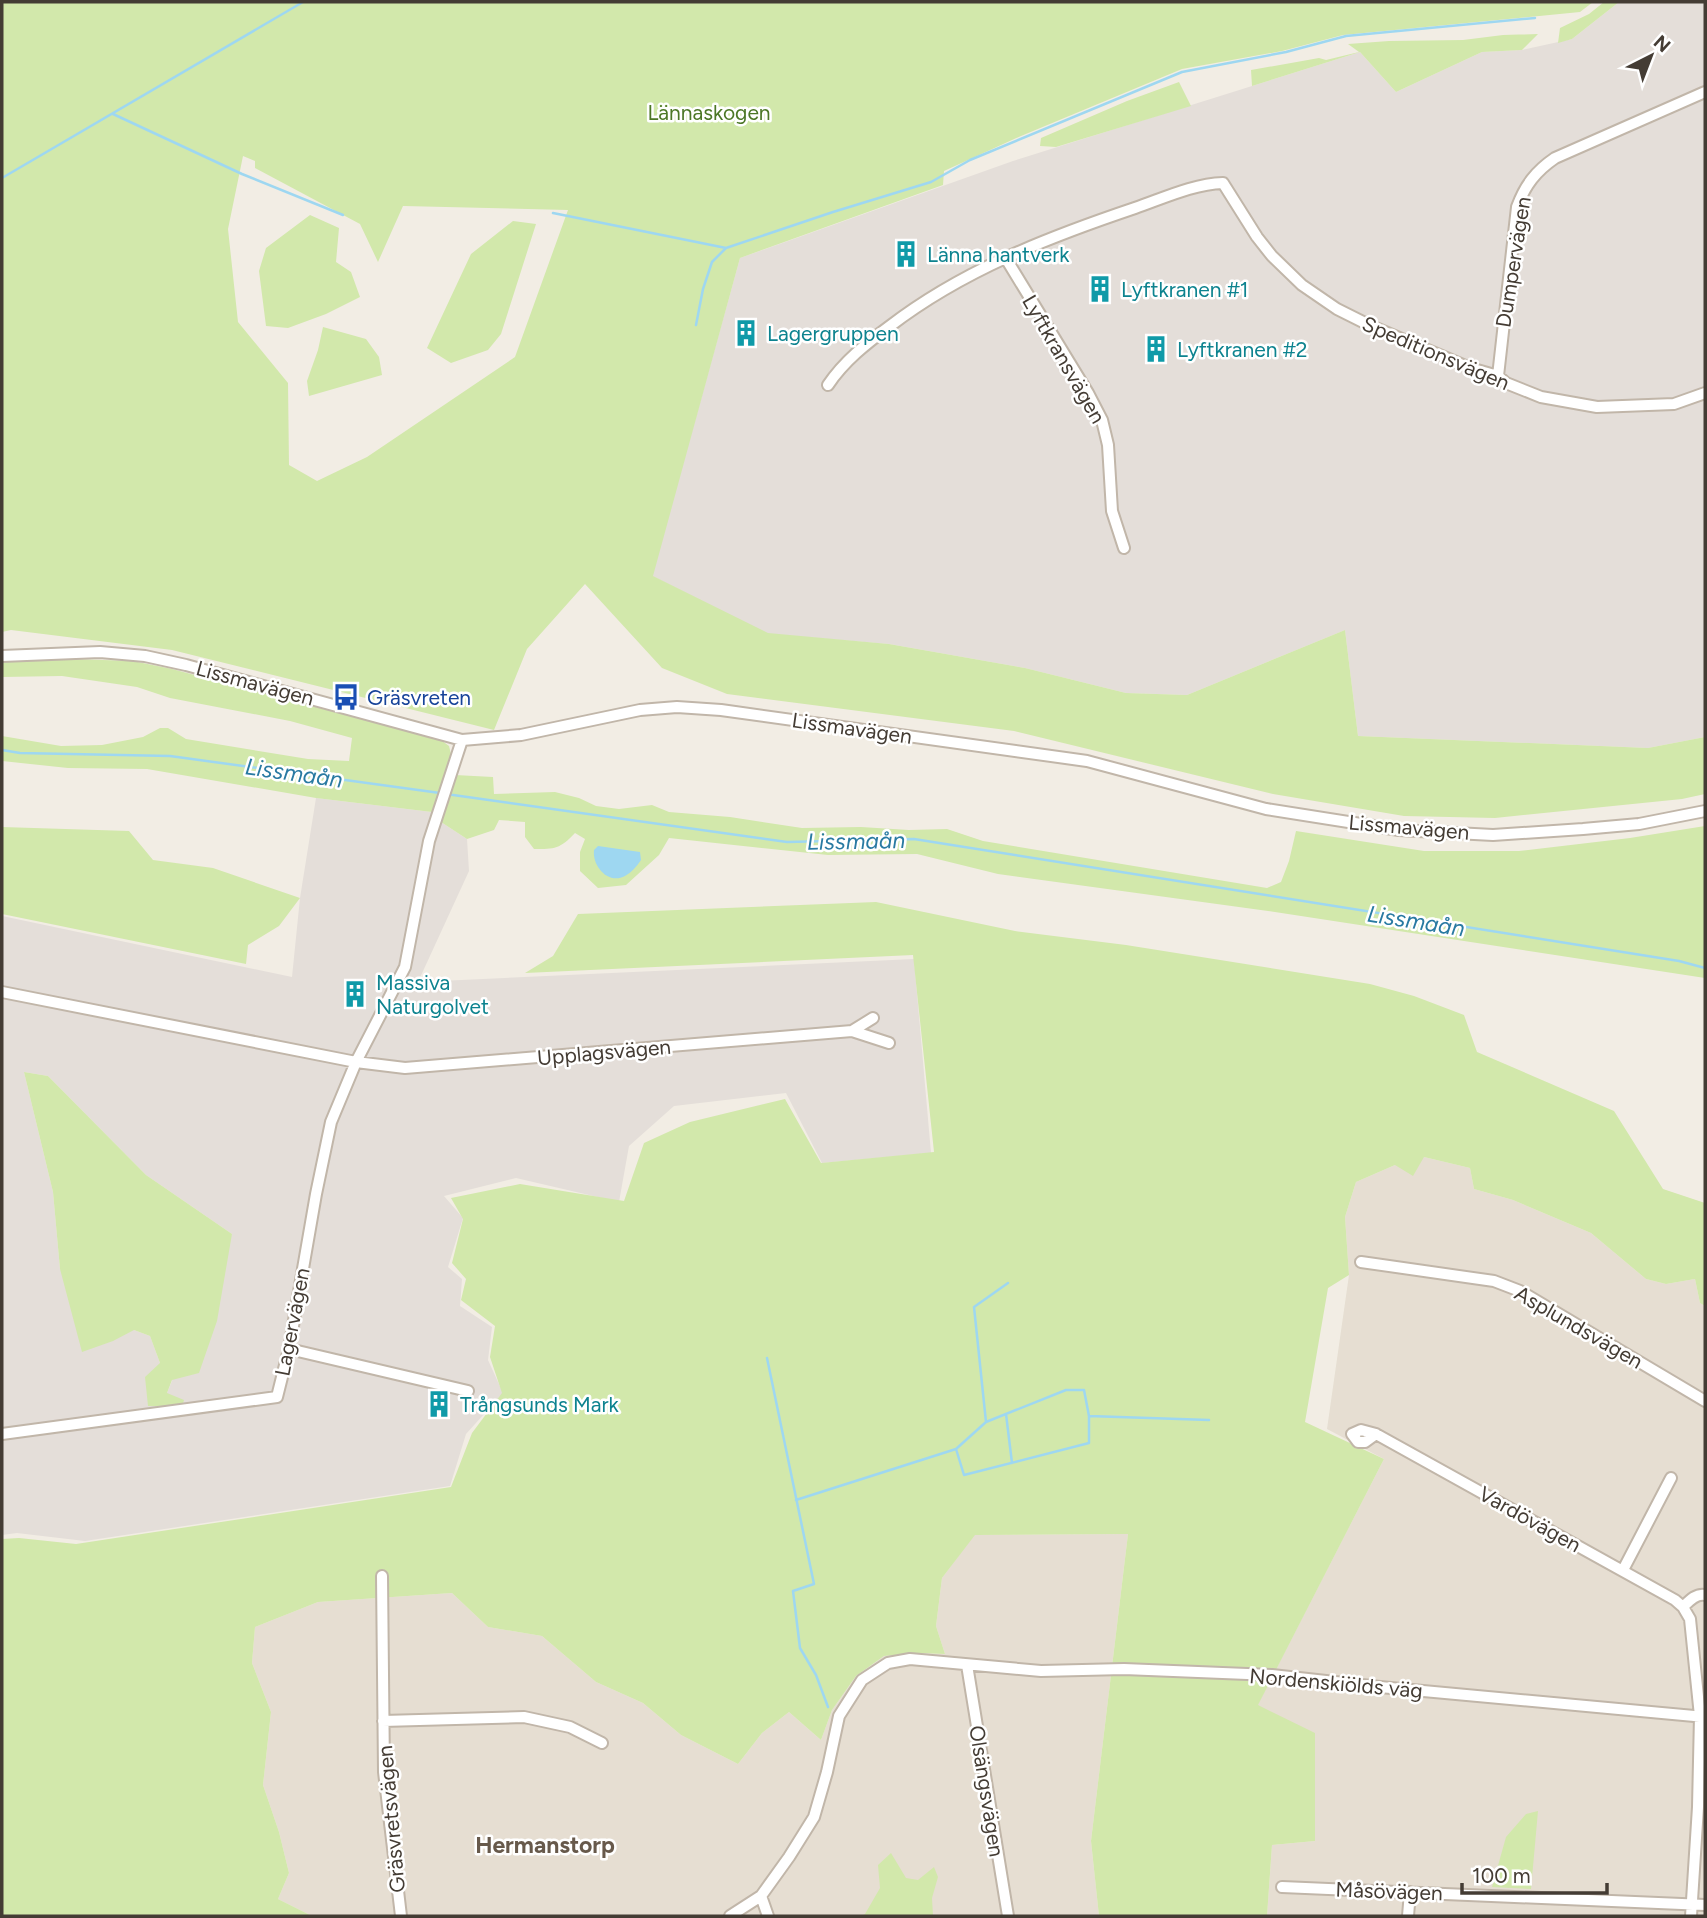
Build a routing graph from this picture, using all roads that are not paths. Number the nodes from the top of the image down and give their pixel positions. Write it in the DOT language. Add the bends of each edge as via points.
graph roads {
  1 [pos="1705,92"];
  2 [pos="1005,257"];
  3 [pos="1498,376"];
  4 [pos="828,385"];
  5 [pos="1705,393"];
  6 [pos="1124,548"];
  7 [pos="2,656"];
  8 [pos="462,740"];
  9 [pos="1705,811"];
  10 [pos="2,992"];
  11 [pos="873,1018"];
  12 [pos="852,1031"];
  13 [pos="889,1042"];
  14 [pos="356,1062"];
  15 [pos="1361,1262"];
  16 [pos="289,1349"];
  17 [pos="468,1391"];
  18 [pos="1705,1401"];
  19 [pos="2,1434"];
  20 [pos="1376,1434"];
  21 [pos="1671,1478"];
  22 [pos="1623,1570"];
  23 [pos="382,1576"];
  24 [pos="1705,1595"];
  25 [pos="1683,1607"];
  26 [pos="967,1665"];
  27 [pos="1702,1716"];
  28 [pos="383,1721"];
  29 [pos="602,1743"];
  30 [pos="1282,1887"];
  31 [pos="1409,1892"];
  32 [pos="761,1896"];
  33 [pos="1705,1905"];
  34 [pos="1691,1910"];
  35 [pos="401,1916"];
  36 [pos="730,1916"];
  37 [pos="768,1916"];
  38 [pos="1008,1916"];
  39 [pos="1408,1916"];
  1 -- 3 [label="street, Dumpervägen" via="1555,158 1525,187 1517,207"];
  2 -- 3 [label="street, Speditionsvägen" via="1170,196 1223,183 1272,256 1336,309"];
  2 -- 4 [label="street" via="914,308 840,368"];
  2 -- 6 [label="street, Lyftkransvägen" via="1102,420 1112,511"];
  3 -- 5 [label="street, Speditionsvägen" via="1541,397 1597,407 1674,404"];
  7 -- 8 [label="street, Lissmavägen" via="100,652 145,656"];
  8 -- 9 [label="street, Lissmavägen" via="521,735 639,710 677,707 1087,761 1266,809 1399,830 1493,835 1639,824"];
  8 -- 14 [label="street, Lagervägen" via="429,841 405,967"];
  10 -- 14 [label="street"];
  11 -- 12 [label="street"];
  12 -- 13 [label="street"];
  12 -- 14 [label="street, Upplagsvägen" via="405,1068"];
  14 -- 16 [label="street, Lagervägen" via="331,1122"];
  15 -- 18 [label="street, Asplundsvägen" via="1506,1285"];
  16 -- 17 [label="street"];
  16 -- 19 [label="street, Lagervägen" via="276,1397"];
  20 -- 22 [label="street, Vardövägen"];
  21 -- 22 [label="street"];
  22 -- 25 [label="street, Vardövägen"];
  23 -- 28 [label="street, Gräsvretsvägen"];
  24 -- 25 [label="street"];
  25 -- 27 [label="street" via="1690,1619"];
  26 -- 27 [label="street, Nordenskiölds väg" via="1041,1671 1272,1675"];
  26 -- 32 [label="street, Nordenskiölds väg" via="910,1659 888,1662 862,1680 839,1716 814,1817"];
  26 -- 38 [label="street, Olsängsvägen"];
  27 -- 34 [label="street"];
  28 -- 29 [label="street, Gräsvretsvägen" via="524,1717 570,1727"];
  28 -- 35 [label="street, Gräsvretsvägen" via="384,1772"];
  30 -- 31 [label="street, Måsövägen"];
  31 -- 34 [label="street, Måsövägen"];
  31 -- 39 [label="street"];
  32 -- 36 [label="street"];
  32 -- 37 [label="street"];
  33 -- 34 [label="street, Måsövägen"];
}
